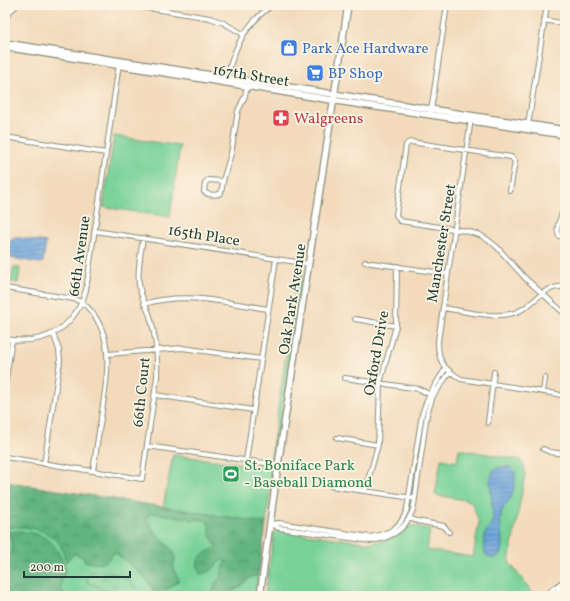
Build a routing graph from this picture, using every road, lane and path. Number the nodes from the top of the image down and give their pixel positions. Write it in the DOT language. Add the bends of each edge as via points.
graph roads {
  1 [pos="17,5"];
  2 [pos="130,5"];
  3 [pos="271,5"];
  4 [pos="348,5"];
  5 [pos="447,5"];
  6 [pos="547,5"];
  7 [pos="5,8"];
  8 [pos="9,12"];
  9 [pos="5,20"];
  10 [pos="544,20"];
  11 [pos="565,24"];
  12 [pos="243,34"];
  13 [pos="5,43"];
  14 [pos="5,47"];
  15 [pos="120,63"];
  16 [pos="228,77"];
  17 [pos="226,83"];
  18 [pos="247,86"];
  19 [pos="335,98"];
  20 [pos="431,112"];
  21 [pos="471,118"];
  22 [pos="528,127"];
  23 [pos="565,130"];
  24 [pos="565,135"];
  25 [pos="5,137"];
  26 [pos="466,150"];
  27 [pos="106,153"];
  28 [pos="223,181"];
  29 [pos="510,192"];
  30 [pos="565,209"];
  31 [pos="455,229"];
  32 [pos="95,230"];
  33 [pos="144,238"];
  34 [pos="565,238"];
  35 [pos="276,259"];
  36 [pos="365,262"];
  37 [pos="309,264"];
  38 [pos="397,266"];
  39 [pos="448,274"];
  40 [pos="565,287"];
  41 [pos="5,288"];
  42 [pos="542,293"];
  43 [pos="82,302"];
  44 [pos="144,304"];
  45 [pos="443,308"];
  46 [pos="268,309"];
  47 [pos="565,314"];
  48 [pos="355,319"];
  49 [pos="396,326"];
  50 [pos="53,333"];
  51 [pos="5,339"];
  52 [pos="12,340"];
  53 [pos="157,349"];
  54 [pos="108,354"];
  55 [pos="261,359"];
  56 [pos="446,368"];
  57 [pos="450,372"];
  58 [pos="494,372"];
  59 [pos="345,378"];
  60 [pos="545,378"];
  61 [pos="380,383"];
  62 [pos="493,384"];
  63 [pos="5,385"];
  64 [pos="543,392"];
  65 [pos="155,395"];
  66 [pos="431,395"];
  67 [pos="565,397"];
  68 [pos="253,410"];
  69 [pos="488,423"];
  70 [pos="419,431"];
  71 [pos="424,432"];
  72 [pos="337,438"];
  73 [pos="378,445"];
  74 [pos="147,446"];
  75 [pos="543,449"];
  76 [pos="565,454"];
  77 [pos="5,457"];
  78 [pos="246,461"];
  79 [pos="44,464"];
  80 [pos="278,465"];
  81 [pos="93,471"];
  82 [pos="331,486"];
  83 [pos="365,491"];
  84 [pos="409,497"];
  85 [pos="415,498"];
  86 [pos="409,518"];
  87 [pos="270,524"];
  88 [pos="449,532"];
  89 [pos="359,538"];
  90 [pos="565,580"];
  91 [pos="565,585"];
  92 [pos="260,596"];
  93 [pos="546,596"];
  94 [pos="553,596"];
  1 -- 8 [label="street"];
  2 -- 12 [label="street" via="210,18"];
  3 -- 12 [label="street"];
  4 -- 19 [label="main road, Oak Park Avenue"];
  5 -- 20 [label="street"];
  6 -- 10 [label="street"];
  7 -- 8 [label="street"];
  8 -- 9 [label="street"];
  10 -- 11 [label="street"];
  10 -- 22 [label="street"];
  12 -- 16 [label="street" via="233,55"];
  13 -- 15 [label="main road, 167th Street"];
  14 -- 15 [label="main road, 167th Street"];
  15 -- 16 [label="main road, 167th Street"];
  15 -- 17 [label="main road, 167th Street"];
  15 -- 27 [label="street, 66th Avenue"];
  16 -- 17 [label="street"];
  16 -- 19 [label="main road, 167th Street"];
  17 -- 18 [label="main road, 167th Street"];
  18 -- 19 [label="main road, 167th Street"];
  18 -- 28 [label="street" via="238,111 231,154"];
  19 -- 20 [label="main road, 167th Street"];
  19 -- 37 [label="main road, Oak Park Avenue"];
  20 -- 21 [label="main road, 167th Street"];
  21 -- 22 [label="main road, 167th Street"];
  21 -- 26 [label="street, Manchester Street"];
  22 -- 23 [label="main road, 167th Street"];
  22 -- 24 [label="main road, 167th Street"];
  25 -- 27 [label="street"];
  26 -- 29 [label="street" via="513,158 515,162"];
  26 -- 31 [label="street, Manchester Street"];
  26 -- 31 [label="street" via="408,143 396,215 400,220"];
  27 -- 32 [label="street, 66th Avenue"];
  28 -- 28 [label="street" via="221,194 205,193 205,184 208,180"];
  30 -- 34 [label="street" via="558,235"];
  31 -- 39 [label="street, Manchester Street"];
  31 -- 42 [label="street" via="471,232 488,240"];
  32 -- 33 [label="street, 165th Place"];
  32 -- 43 [label="street, 66th Avenue"];
  33 -- 35 [label="street, 165th Place"];
  33 -- 44 [label="street, 66th Court" via="138,280"];
  35 -- 37 [label="street, 165th Place"];
  35 -- 46 [label="street"];
  36 -- 38 [label="street"];
  37 -- 80 [label="main road, Oak Park Avenue"];
  38 -- 39 [label="street"];
  38 -- 49 [label="street, Oxford Drive"];
  39 -- 45 [label="street, Manchester Street"];
  40 -- 42 [label="street" via="552,288"];
  41 -- 43 [label="street"];
  42 -- 45 [label="street" via="528,306 505,315"];
  42 -- 47 [label="street"];
  43 -- 50 [label="street" via="75,315"];
  43 -- 54 [label="street, 66th Avenue" via="92,311 101,327"];
  44 -- 46 [label="street" via="162,299 188,298"];
  44 -- 53 [label="street, 66th Court"];
  45 -- 56 [label="street, Manchester Street" via="438,353"];
  46 -- 55 [label="street"];
  48 -- 49 [label="street"];
  49 -- 61 [label="street, Oxford Drive"];
  50 -- 52 [label="street" via="40,339"];
  50 -- 79 [label="street" via="60,361"];
  51 -- 52 [label="street"];
  52 -- 63 [label="street"];
  53 -- 54 [label="street"];
  53 -- 55 [label="street" via="182,348"];
  53 -- 65 [label="street, 66th Court"];
  54 -- 81 [label="street, 66th Avenue"];
  55 -- 68 [label="street"];
  56 -- 57 [label="street, Manchester Street"];
  56 -- 66 [label="street"];
  57 -- 62 [label="street" via="461,379"];
  57 -- 66 [label="street"];
  58 -- 62 [label="street"];
  59 -- 61 [label="street"];
  60 -- 64 [label="street"];
  61 -- 66 [label="street" via="419,389"];
  61 -- 73 [label="street, Oxford Drive"];
  62 -- 64 [label="street"];
  62 -- 69 [label="street"];
  64 -- 67 [label="street"];
  65 -- 68 [label="street"];
  65 -- 74 [label="street, 66th Court"];
  66 -- 70 [label="street" via="422,414"];
  66 -- 71 [label="street"];
  68 -- 78 [label="street"];
  70 -- 71 [label="street"];
  70 -- 84 [label="street"];
  71 -- 85 [label="street"];
  72 -- 73 [label="street"];
  73 -- 83 [label="street, Oxford Drive"];
  74 -- 78 [label="street"];
  74 -- 81 [label="street, 66th Court" via="142,479"];
  75 -- 76 [label="street"];
  77 -- 79 [label="street"];
  78 -- 80 [label="street"];
  79 -- 81 [label="street"];
  80 -- 87 [label="main road, Oak Park Avenue"];
  82 -- 83 [label="street"];
  83 -- 84 [label="street"];
  84 -- 85 [label="street"];
  84 -- 89 [label="street" via="406,513 392,531 384,535"];
  85 -- 86 [label="street"];
  86 -- 88 [label="street" via="444,526"];
  86 -- 89 [label="street" via="402,528 384,539 371,541"];
  87 -- 89 [label="street" via="279,523"];
  87 -- 92 [label="main road, Oak Park Avenue"];
  90 -- 93 [label="street"];
  91 -- 94 [label="street"];
}
